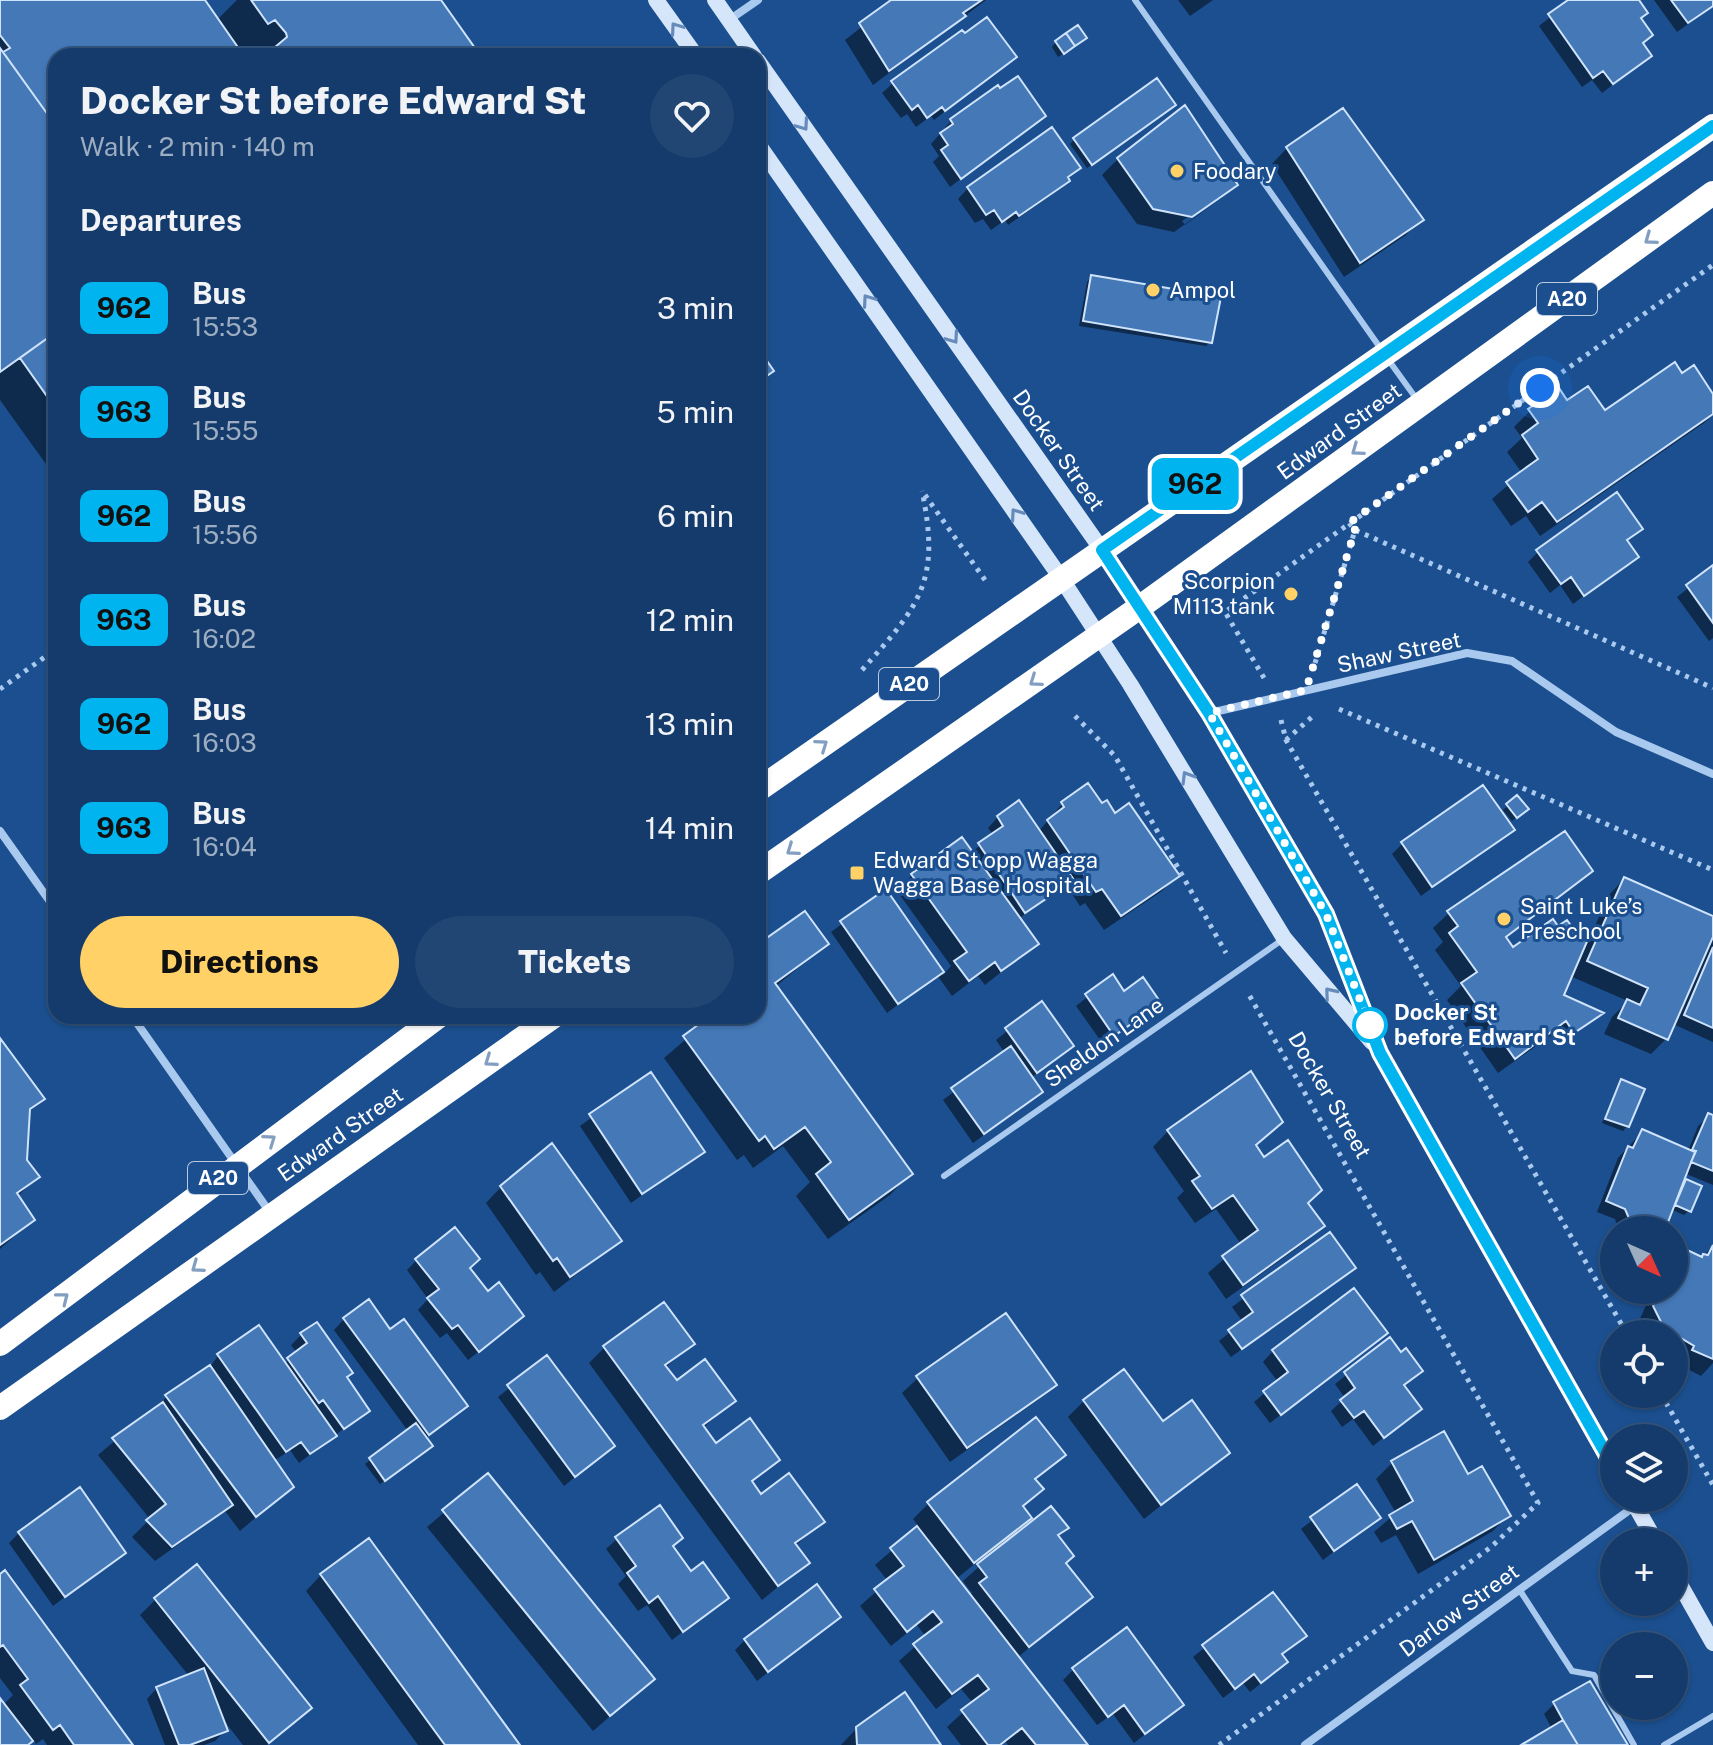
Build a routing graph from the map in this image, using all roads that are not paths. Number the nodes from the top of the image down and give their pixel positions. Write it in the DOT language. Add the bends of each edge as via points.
graph roads {
  1 [pos="656,0"];
  2 [pos="715,0"];
  3 [pos="758,0"];
  4 [pos="1135,0"];
  5 [pos="729,20"];
  6 [pos="690,48"];
  7 [pos="748,48"];
  8 [pos="766,72"];
  9 [pos="1713,126"];
  10 [pos="766,155"];
  11 [pos="1713,193"];
  12 [pos="1383,352"];
  13 [pos="1420,404"];
  14 [pos="1102,550"];
  15 [pos="1061,578"];
  16 [pos="1140,607"];
  17 [pos="1099,636"];
  18 [pos="1209,713"];
  19 [pos="1713,774"];
  20 [pos="766,784"];
  21 [pos="0,831"];
  22 [pos="766,867"];
  23 [pos="48,899"];
  24 [pos="1284,938"];
  25 [pos="138,1024"];
  26 [pos="428,1024"];
  27 [pos="543,1024"];
  28 [pos="1380,1053"];
  29 [pos="236,1164"];
  30 [pos="944,1176"];
  31 [pos="271,1214"];
  32 [pos="0,1344"];
  33 [pos="0,1408"];
  34 [pos="1600,1443"];
  35 [pos="1620,1512"];
  36 [pos="1519,1589"];
  37 [pos="1688,1599"];
  38 [pos="1713,1643"];
  39 [pos="1713,1716"];
  40 [pos="1305,1745"];
  41 [pos="1634,1745"];
  42 [pos="1664,1745"];
  6 -- 1 [label="main road, one-way"];
  2 -- 5 [label="main road"];
  3 -- 5 [label="street"];
  4 -- 12 [label="lane"];
  5 -- 7 [label="main road"];
  8 -- 14 [label="main road, Docker Street, one-way"];
  9 -- 12 [label="highway, Edward Street / A20"];
  15 -- 10 [label="main road, Docker Street, one-way"];
  11 -- 13 [label="highway, Edward Street / A20, one-way"];
  12 -- 13 [label="lane"];
  12 -- 14 [label="highway, Edward Street / A20"];
  13 -- 16 [label="highway, Edward Street / A20, one-way"];
  14 -- 15 [label="highway, Edward Street / A20"];
  14 -- 16 [label="main road, Docker Street"];
  15 -- 17 [label="main road, Docker Street"];
  20 -- 15 [label="highway, Edward Street / A20, one-way"];
  16 -- 17 [label="highway, Edward Street / A20"];
  16 -- 18 [label="main road, Docker Street"];
  17 -- 22 [label="highway, Edward Street / A20, one-way"];
  24 -- 17 [label="main road, Docker Street, one-way"];
  18 -- 19 [label="street, Shaw Street" via="1467,653 1512,661 1616,732"];
  18 -- 28 [label="main road, Docker Street" via="1326,914"];
  21 -- 23 [label="street"];
  28 -- 24 [label="main road, Docker Street, one-way"];
  24 -- 30 [label="lane, Sheldon Lane"];
  25 -- 29 [label="street"];
  29 -- 26 [label="highway, Edward Street / A20, one-way"];
  27 -- 31 [label="highway, Edward Street / A20, one-way"];
  28 -- 34 [label="main road, Docker Street"];
  29 -- 31 [label="street"];
  32 -- 29 [label="highway, Edward Street / A20, one-way"];
  31 -- 33 [label="highway, Edward Street / A20, one-way"];
  35 -- 36 [label="street, Darlow Street"];
  36 -- 40 [label="street, Darlow Street"];
  36 -- 41 [label="lane" via="1572,1671 1594,1675"];
  37 -- 38 [label="main road"];
  39 -- 42 [label="lane"];
}
